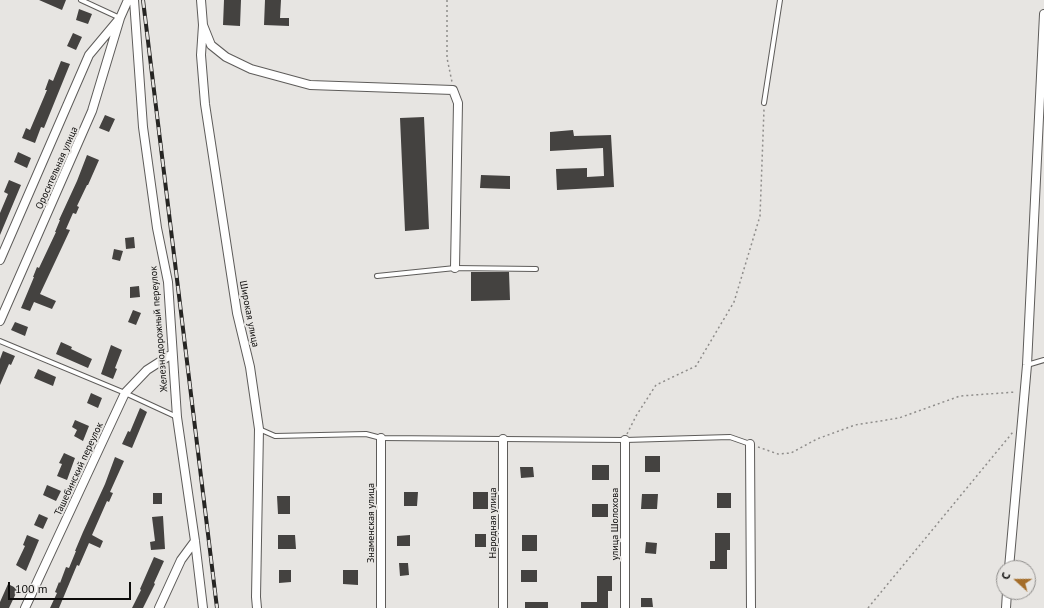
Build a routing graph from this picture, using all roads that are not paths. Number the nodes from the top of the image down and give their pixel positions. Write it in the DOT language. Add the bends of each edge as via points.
graph roads {
  1 [pos="82,0"];
  2 [pos="128,0"];
  3 [pos="134,0"];
  4 [pos="201,0"];
  5 [pos="780,0"];
  6 [pos="1044,14"];
  7 [pos="120,18"];
  8 [pos="203,25"];
  9 [pos="764,103"];
  10 [pos="0,260"];
  11 [pos="455,268"];
  12 [pos="536,268"];
  13 [pos="376,276"];
  14 [pos="0,321"];
  15 [pos="0,340"];
  16 [pos="172,354"];
  17 [pos="1044,360"];
  18 [pos="1027,365"];
  19 [pos="125,393"];
  20 [pos="177,417"];
  21 [pos="259,429"];
  22 [pos="381,438"];
  23 [pos="503,439"];
  24 [pos="625,440"];
  25 [pos="750,444"];
  26 [pos="195,541"];
  27 [pos="1011,560"];
  28 [pos="25,608"];
  29 [pos="159,608"];
  30 [pos="203,608"];
  31 [pos="258,608"];
  32 [pos="380,608"];
  33 [pos="503,608"];
  34 [pos="625,608"];
  35 [pos="751,608"];
  1 -- 7 [label="lane"];
  2 -- 7 [label="street, Оросительная улица"];
  3 -- 16 [label="street, Железнодорожный переулок" via="143,127 157,228 168,282"];
  4 -- 8 [label="street"];
  5 -- 9 [label="lane"];
  6 -- 18 [label="street"];
  7 -- 10 [label="street, Оросительная улица" via="89,55"];
  7 -- 14 [label="street, Оросительная улица" via="92,111"];
  8 -- 11 [label="street" via="211,45 226,57 251,69 310,85 453,90 458,103"];
  8 -- 21 [label="street, Широкая улица" via="201,55 205,104 237,313 250,367"];
  11 -- 12 [label="lane"];
  11 -- 13 [label="lane"];
  15 -- 19 [label="lane"];
  16 -- 19 [label="street, Ташебинский переулок" via="147,370"];
  16 -- 20 [label="street, Железнодорожный переулок"];
  17 -- 18 [label="lane"];
  18 -- 27 [label="street"];
  19 -- 20 [label="lane"];
  19 -- 28 [label="street, Ташебинский переулок"];
  20 -- 26 [label="street, Железнодорожный переулок"];
  21 -- 22 [label="lane" via="275,436 366,434"];
  21 -- 31 [label="street, Широкая улица" via="256,597"];
  22 -- 23 [label="lane"];
  22 -- 32 [label="street, Знаменская улица"];
  23 -- 24 [label="lane"];
  23 -- 33 [label="street, Народная улица"];
  24 -- 25 [label="lane" via="730,437"];
  24 -- 34 [label="street, улица Шолохова"];
  25 -- 35 [label="street"];
  26 -- 29 [label="street" via="181,560"];
  26 -- 30 [label="street, Железнодорожный переулок"];
}
